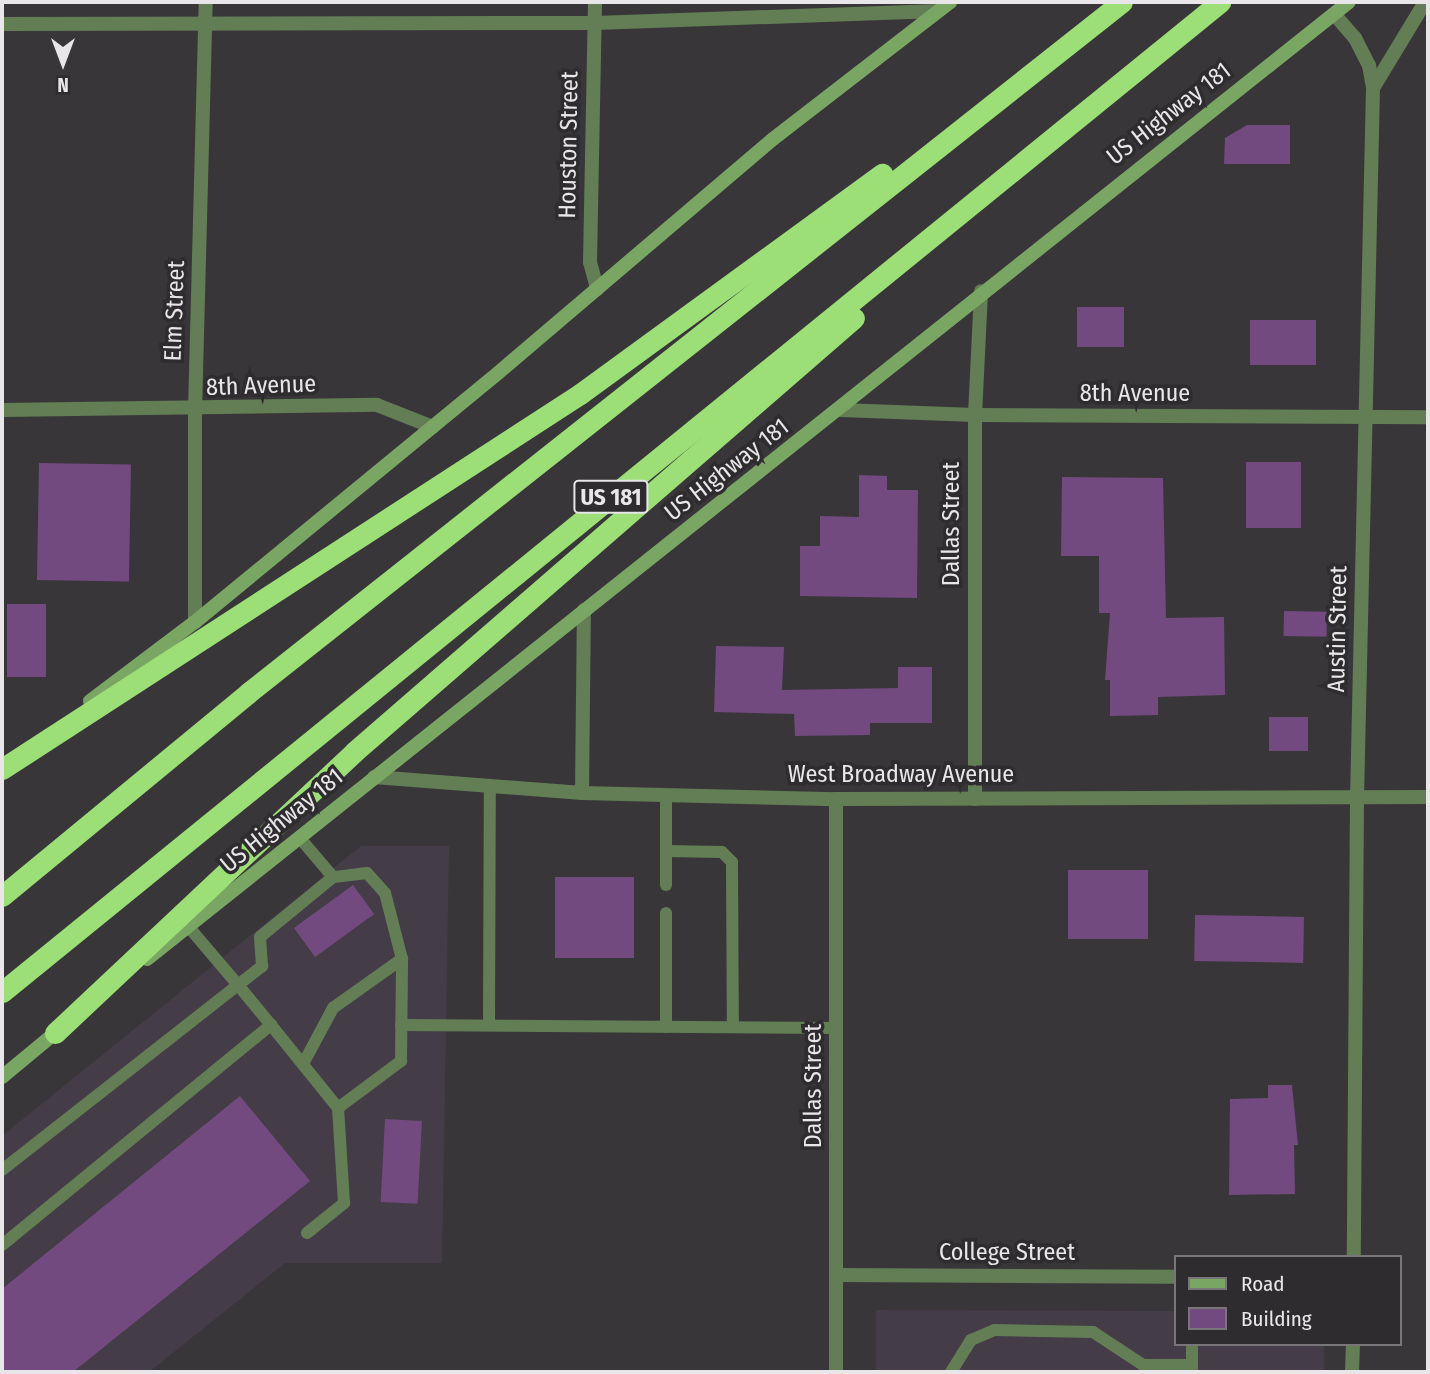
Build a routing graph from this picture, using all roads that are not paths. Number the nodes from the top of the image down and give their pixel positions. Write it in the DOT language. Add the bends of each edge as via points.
graph roads {
  1 [pos="206,2"];
  2 [pos="595,2"];
  3 [pos="950,2"];
  4 [pos="1120,2"];
  5 [pos="1220,2"];
  6 [pos="1425,2"];
  7 [pos="1343,5"];
  8 [pos="938,11"];
  9 [pos="595,23"];
  10 [pos="2,24"];
  11 [pos="206,25"];
  12 [pos="1159,55"];
  13 [pos="1373,88"];
  14 [pos="597,289"];
  15 [pos="981,291"];
  16 [pos="2,410"];
  17 [pos="841,410"];
  18 [pos="195,411"];
  19 [pos="975,415"];
  20 [pos="1428,417"];
  21 [pos="1366,419"];
  22 [pos="433,427"];
  23 [pos="584,610"];
  24 [pos="195,622"];
  25 [pos="2,768"];
  26 [pos="373,777"];
  27 [pos="490,786"];
  28 [pos="582,793"];
  29 [pos="666,795"];
  30 [pos="1357,797"];
  31 [pos="1428,797"];
  32 [pos="836,799"];
  33 [pos="975,799"];
  34 [pos="299,837"];
  35 [pos="666,851"];
  36 [pos="332,877"];
  37 [pos="666,885"];
  38 [pos="2,896"];
  39 [pos="666,913"];
  40 [pos="188,926"];
  41 [pos="402,959"];
  42 [pos="238,985"];
  43 [pos="2,992"];
  44 [pos="271,1025"];
  45 [pos="401,1025"];
  46 [pos="489,1025"];
  47 [pos="666,1027"];
  48 [pos="733,1027"];
  49 [pos="837,1028"];
  50 [pos="55,1033"];
  51 [pos="303,1064"];
  52 [pos="2,1077"];
  53 [pos="338,1108"];
  54 [pos="2,1170"];
  55 [pos="307,1233"];
  56 [pos="2,1245"];
  57 [pos="1354,1255"];
  58 [pos="837,1275"];
  59 [pos="1174,1277"];
  60 [pos="1192,1346"];
  61 [pos="1353,1346"];
  62 [pos="1192,1368"];
  63 [pos="836,1372"];
  64 [pos="951,1372"];
  65 [pos="1352,1372"];
  1 -- 11 [label="street, Elm Street"];
  2 -- 9 [label="street, Houston Street"];
  3 -- 8 [label="main road"];
  4 -- 25 [label="highway" via="580,394"];
  4 -- 38 [label="highway, US 181" via="248,693"];
  5 -- 12 [label="highway, US 181"];
  6 -- 13 [label="street"];
  7 -- 13 [label="street, Austin Street" via="1369,65"];
  7 -- 15 [label="main road, US Highway 181"];
  8 -- 9 [label="street"];
  8 -- 14 [label="main road" via="773,139"];
  9 -- 11 [label="street"];
  9 -- 14 [label="street, Houston Street" via="590,262"];
  10 -- 11 [label="street"];
  11 -- 18 [label="street, Elm Street"];
  12 -- 43 [label="highway, US 181"];
  12 -- 50 [label="highway" via="354,752"];
  13 -- 21 [label="street, Austin Street"];
  14 -- 22 [label="main road"];
  15 -- 17 [label="main road, US Highway 181"];
  15 -- 19 [label="street, Dallas Street"];
  16 -- 18 [label="street, 8th Avenue"];
  17 -- 19 [label="street, 8th Avenue"];
  17 -- 23 [label="main road, US Highway 181"];
  18 -- 22 [label="street, 8th Avenue" via="377,405"];
  18 -- 24 [label="street, Elm Street"];
  19 -- 21 [label="street, 8th Avenue"];
  19 -- 33 [label="street, Dallas Street"];
  20 -- 21 [label="street, 8th Avenue"];
  21 -- 30 [label="street, Austin Street"];
  22 -- 24 [label="main road"];
  23 -- 26 [label="main road, US Highway 181"];
  23 -- 28 [label="street"];
  24 -- 25 [label="main road"];
  26 -- 27 [label="street, West Broadway Avenue"];
  26 -- 34 [label="main road, US Highway 181"];
  27 -- 28 [label="street, West Broadway Avenue"];
  27 -- 46 [label="lane"];
  28 -- 29 [label="street, West Broadway Avenue"];
  29 -- 32 [label="street, West Broadway Avenue"];
  29 -- 35 [label="lane"];
  30 -- 31 [label="street, West Broadway Avenue"];
  30 -- 33 [label="street, West Broadway Avenue"];
  30 -- 57 [label="street, Austin Street"];
  32 -- 33 [label="street, West Broadway Avenue"];
  32 -- 49 [label="street, Dallas Street"];
  34 -- 36 [label="lane"];
  34 -- 40 [label="main road, US Highway 181"];
  35 -- 37 [label="lane"];
  35 -- 48 [label="lane" via="722,852 732,862"];
  36 -- 41 [label="lane" via="367,873 385,893"];
  36 -- 42 [label="lane" via="260,937 262,966"];
  39 -- 47 [label="lane"];
  40 -- 42 [label="lane"];
  40 -- 50 [label="main road, US Highway 181"];
  41 -- 45 [label="lane"];
  41 -- 51 [label="lane" via="332,1008"];
  42 -- 44 [label="lane"];
  42 -- 54 [label="lane"];
  44 -- 51 [label="lane"];
  44 -- 56 [label="lane"];
  45 -- 46 [label="lane"];
  45 -- 53 [label="lane" via="401,1060"];
  46 -- 47 [label="lane"];
  47 -- 48 [label="lane"];
  48 -- 49 [label="lane"];
  49 -- 58 [label="street, Dallas Street"];
  50 -- 52 [label="main road, US Highway 181"];
  51 -- 53 [label="lane"];
  53 -- 55 [label="lane" via="344,1203"];
  58 -- 59 [label="street, College Street"];
  58 -- 63 [label="street, Dallas Street"];
  60 -- 62 [label="lane"];
  61 -- 65 [label="street"];
  62 -- 64 [label="lane" via="1143,1365 1093,1332 994,1330 971,1340"];
}
